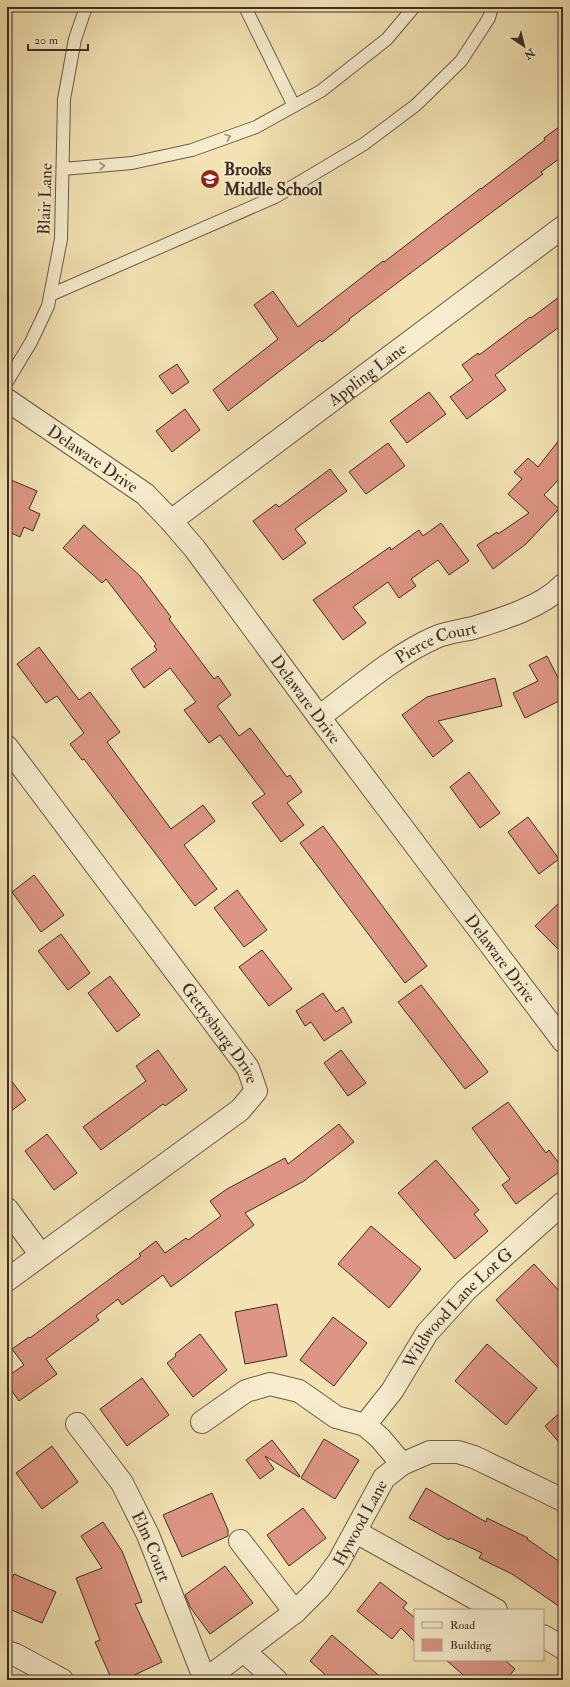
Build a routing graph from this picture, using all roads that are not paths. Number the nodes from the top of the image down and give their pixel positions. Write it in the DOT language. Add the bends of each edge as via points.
graph roads {
  1 [pos="86,7"];
  2 [pos="245,7"];
  3 [pos="414,7"];
  4 [pos="492,7"];
  5 [pos="294,106"];
  6 [pos="63,169"];
  7 [pos="563,227"];
  8 [pos="50,295"];
  9 [pos="7,382"];
  10 [pos="7,400"];
  11 [pos="172,521"];
  12 [pos="563,585"];
  13 [pos="319,717"];
  14 [pos="7,747"];
  15 [pos="562,1037"];
  16 [pos="563,1203"];
  17 [pos="7,1209"];
  18 [pos="41,1255"];
  19 [pos="7,1280"];
  20 [pos="202,1422"];
  21 [pos="77,1424"];
  22 [pos="365,1425"];
  23 [pos="402,1464"];
  24 [pos="563,1500"];
  25 [pos="356,1532"];
  26 [pos="240,1541"];
  27 [pos="494,1609"];
  28 [pos="296,1612"];
  29 [pos="544,1637"];
  30 [pos="563,1648"];
  31 [pos="7,1652"];
  32 [pos="245,1652"];
  33 [pos="62,1680"];
  34 [pos="205,1680"];
  35 [pos="276,1680"];
  1 -- 6 [label="lane, Blair Lane" via="75,39 64,99"];
  2 -- 5 [label="lane"];
  3 -- 5 [label="lane" via="387,39 321,91"];
  4 -- 8 [label="lane" via="489,18 461,61 416,105 364,144 275,197"];
  6 -- 5 [label="lane, one-way" via="132,163 192,150 256,127"];
  6 -- 8 [label="lane, Blair Lane" via="62,239"];
  7 -- 11 [label="street, Appling Lane"];
  8 -- 9 [label="lane, Blair Lane" via="48,306 31,342"];
  10 -- 11 [label="street, Delaware Drive" via="144,494"];
  11 -- 13 [label="street, Delaware Drive"];
  12 -- 13 [label="street, Pierce Court" via="520,611 473,628 436,637 422,644 402,655"];
  13 -- 15 [label="street, Delaware Drive"];
  14 -- 18 [label="street, Gettysburg Drive" via="248,1068 256,1091 240,1110"];
  16 -- 22 [label="street, Wildwood Lane Lot G" via="466,1290 427,1333 392,1391"];
  17 -- 18 [label="street"];
  18 -- 19 [label="street, Gettysburg Drive"];
  20 -- 22 [label="street" via="246,1391 270,1384 299,1391 336,1417"];
  21 -- 34 [label="street, Elm Court" via="122,1483 148,1535"];
  22 -- 23 [label="street"];
  23 -- 24 [label="street, Hywood Lane" via="430,1452 458,1452 493,1465"];
  23 -- 25 [label="street, Hywood Lane" via="384,1478 372,1496"];
  25 -- 27 [label="street"];
  25 -- 28 [label="street, Hywood Lane" via="320,1587"];
  26 -- 28 [label="street"];
  28 -- 32 [label="street, Hywood Lane"];
  29 -- 30 [label="street"];
  31 -- 33 [label="street" via="16,1654"];
  32 -- 34 [label="street, Hywood Lane"];
  32 -- 35 [label="street"];
}
